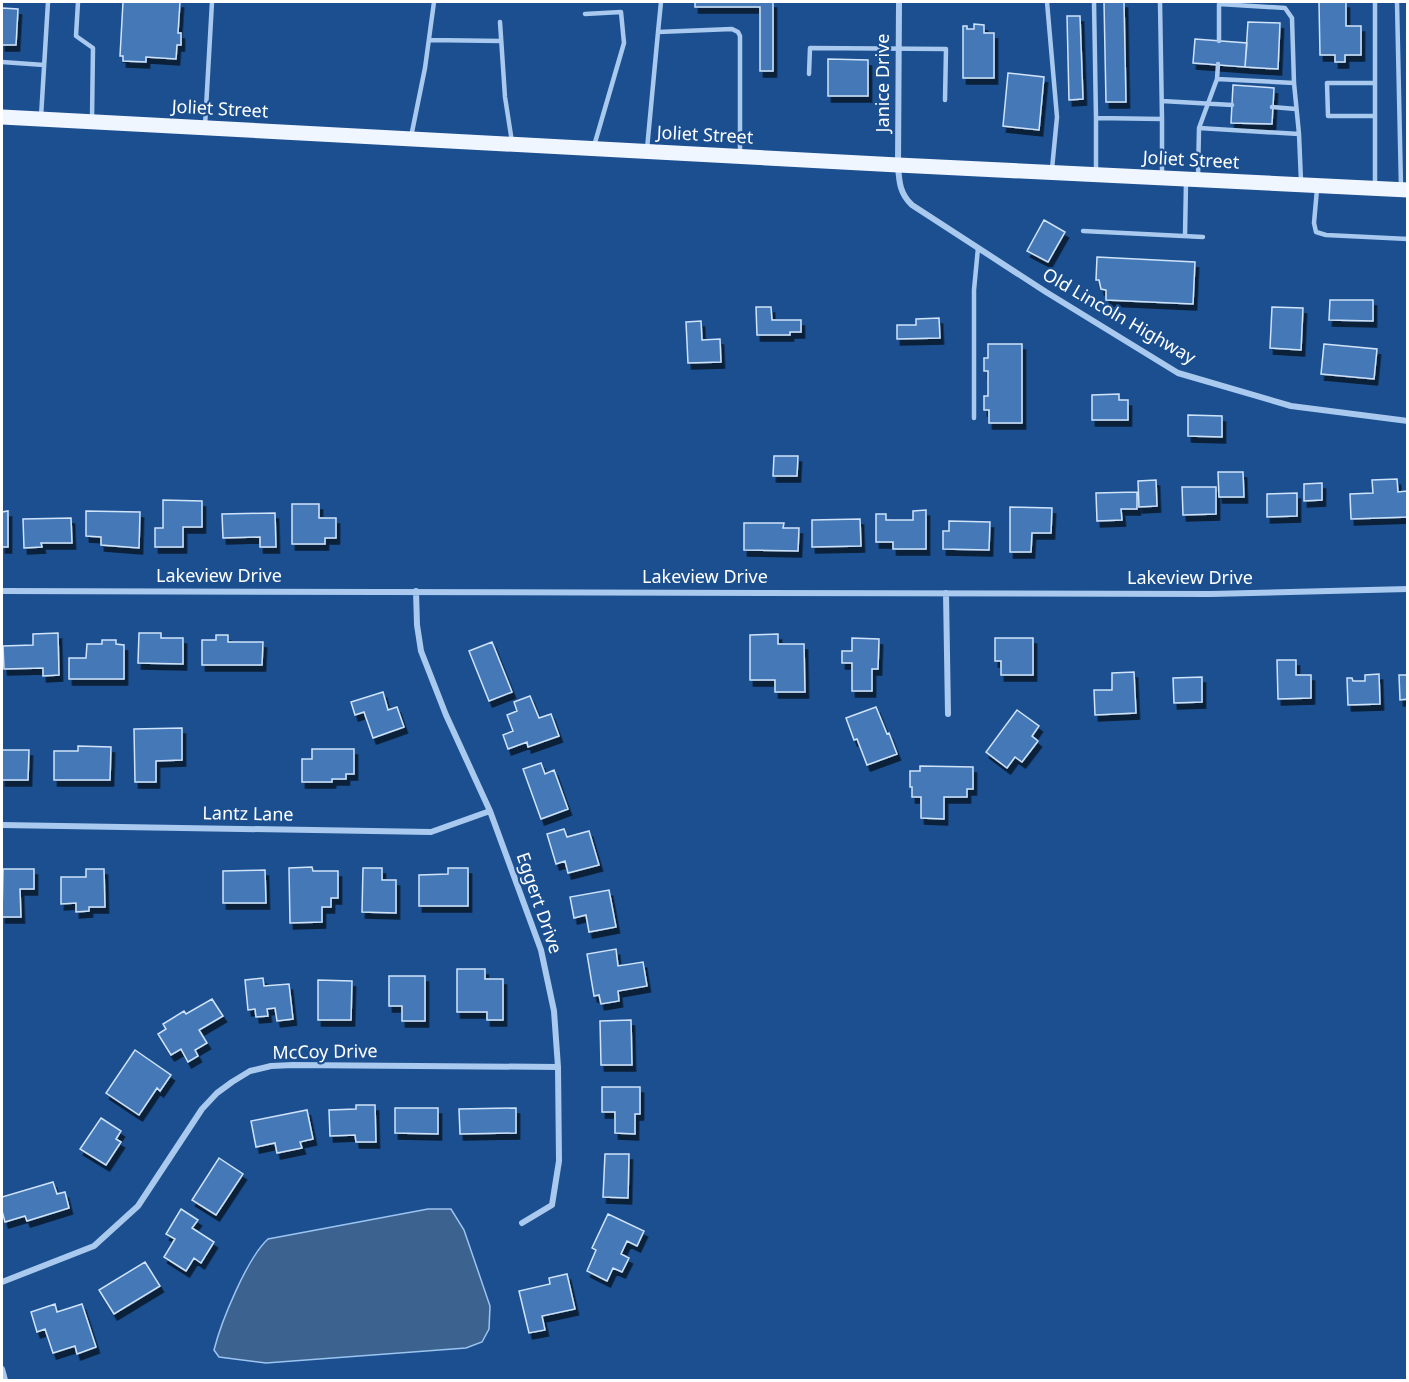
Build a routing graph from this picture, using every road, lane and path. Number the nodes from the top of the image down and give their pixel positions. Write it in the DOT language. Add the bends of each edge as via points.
graph roads {
  1 [pos="48,2"];
  2 [pos="78,2"];
  3 [pos="212,2"];
  4 [pos="434,2"];
  5 [pos="662,2"];
  6 [pos="899,2"];
  7 [pos="1047,2"];
  8 [pos="1094,2"];
  9 [pos="1160,2"];
  10 [pos="1375,2"];
  11 [pos="1397,2"];
  12 [pos="1219,3"];
  13 [pos="585,14"];
  14 [pos="500,22"];
  15 [pos="658,32"];
  16 [pos="430,40"];
  17 [pos="501,41"];
  18 [pos="1219,41"];
  19 [pos="898,49"];
  20 [pos="2,62"];
  21 [pos="1218,64"];
  22 [pos="44,65"];
  23 [pos="809,74"];
  24 [pos="1217,79"];
  25 [pos="1294,83"];
  26 [pos="1375,83"];
  27 [pos="945,100"];
  28 [pos="1162,101"];
  29 [pos="1207,103"];
  30 [pos="1232,105"];
  31 [pos="1272,107"];
  32 [pos="1296,109"];
  33 [pos="1375,116"];
  34 [pos="2,117"];
  35 [pos="1096,118"];
  36 [pos="40,119"];
  37 [pos="1162,119"];
  38 [pos="92,122"];
  39 [pos="205,128"];
  40 [pos="1199,128"];
  41 [pos="1299,134"];
  42 [pos="411,139"];
  43 [pos="512,145"];
  44 [pos="593,149"];
  45 [pos="647,152"];
  46 [pos="740,157"];
  47 [pos="898,165"];
  48 [pos="1052,173"];
  49 [pos="1096,175"];
  50 [pos="1162,178"];
  51 [pos="1192,180"];
  52 [pos="1301,185"];
  53 [pos="1317,186"];
  54 [pos="1375,188"];
  55 [pos="1404,190"];
  56 [pos="1083,231"];
  57 [pos="1185,236"];
  58 [pos="1203,237"];
  59 [pos="1407,239"];
  60 [pos="978,248"];
  61 [pos="974,418"];
  62 [pos="1407,421"];
  63 [pos="1407,589"];
  64 [pos="2,591"];
  65 [pos="416,591"];
  66 [pos="946,593"];
  67 [pos="948,714"];
  68 [pos="490,811"];
  69 [pos="2,825"];
  70 [pos="558,1067"];
  71 [pos="522,1223"];
  72 [pos="2,1282"];
  73 [pos="2,1369"];
  74 [pos="5,1380"];
  1 -- 22 [label="lane"];
  2 -- 38 [label="lane" via="76,36 93,48"];
  3 -- 39 [label="lane"];
  4 -- 16 [label="lane"];
  5 -- 15 [label="lane"];
  6 -- 19 [label="street, Janice Drive"];
  7 -- 48 [label="lane" via="1057,117"];
  8 -- 35 [label="lane"];
  9 -- 28 [label="lane"];
  10 -- 26 [label="lane"];
  11 -- 55 [label="lane"];
  12 -- 18 [label="lane"];
  12 -- 25 [label="lane" via="1285,8 1292,18"];
  13 -- 44 [label="lane" via="621,12 624,43"];
  14 -- 17 [label="lane"];
  15 -- 45 [label="lane"];
  15 -- 46 [label="lane" via="738,32"];
  16 -- 17 [label="lane"];
  16 -- 42 [label="lane"];
  17 -- 43 [label="lane"];
  19 -- 23 [label="lane" via="810,48"];
  19 -- 27 [label="lane" via="946,49"];
  19 -- 47 [label="street, Janice Drive"];
  20 -- 22 [label="lane"];
  21 -- 24 [label="lane"];
  22 -- 36 [label="lane"];
  24 -- 25 [label="lane"];
  24 -- 29 [label="lane"];
  25 -- 32 [label="lane"];
  26 -- 33 [label="lane"];
  26 -- 33 [label="lane" via="1327,83 1328,116"];
  28 -- 29 [label="lane"];
  28 -- 37 [label="lane"];
  29 -- 30 [label="lane"];
  29 -- 40 [label="lane"];
  31 -- 32 [label="lane"];
  32 -- 41 [label="lane"];
  33 -- 54 [label="lane"];
  34 -- 36 [label="main road, Joliet Street"];
  35 -- 37 [label="lane"];
  35 -- 49 [label="lane"];
  36 -- 38 [label="main road, Joliet Street"];
  37 -- 50 [label="lane"];
  38 -- 39 [label="main road, Joliet Street"];
  39 -- 42 [label="main road, Joliet Street"];
  40 -- 41 [label="lane"];
  40 -- 51 [label="lane"];
  41 -- 52 [label="lane"];
  42 -- 43 [label="main road, Joliet Street"];
  43 -- 44 [label="main road, Joliet Street"];
  44 -- 45 [label="main road, Joliet Street"];
  45 -- 46 [label="main road, Joliet Street"];
  46 -- 47 [label="main road, Joliet Street"];
  47 -- 48 [label="main road, Joliet Street"];
  47 -- 60 [label="street, Old Lincoln Highway" via="903,197"];
  48 -- 49 [label="main road, Joliet Street"];
  49 -- 50 [label="main road, Joliet Street"];
  50 -- 51 [label="main road, Joliet Street"];
  51 -- 52 [label="main road, Joliet Street"];
  51 -- 57 [label="lane"];
  52 -- 53 [label="main road, Joliet Street"];
  53 -- 54 [label="main road, Joliet Street"];
  53 -- 59 [label="lane" via="1316,232"];
  54 -- 55 [label="main road, Joliet Street"];
  56 -- 57 [label="lane"];
  57 -- 58 [label="lane"];
  60 -- 61 [label="lane" via="974,290"];
  60 -- 62 [label="street, Old Lincoln Highway" via="1178,373 1291,406"];
  63 -- 66 [label="street, Lakeview Drive" via="1210,594"];
  64 -- 65 [label="street, Lakeview Drive"];
  65 -- 66 [label="street, Lakeview Drive"];
  65 -- 68 [label="street, Eggert Drive" via="421,651"];
  66 -- 67 [label="street"];
  68 -- 69 [label="street, Lantz Lane" via="431,832"];
  68 -- 70 [label="street, Eggert Drive" via="541,950 554,1011"];
  70 -- 71 [label="street, Eggert Drive" via="559,1161 552,1205"];
  70 -- 72 [label="street, McCoy Drive" via="293,1065 250,1071 231,1082 202,1109 138,1206 93,1246"];
  73 -- 74 [label="street"];
}
